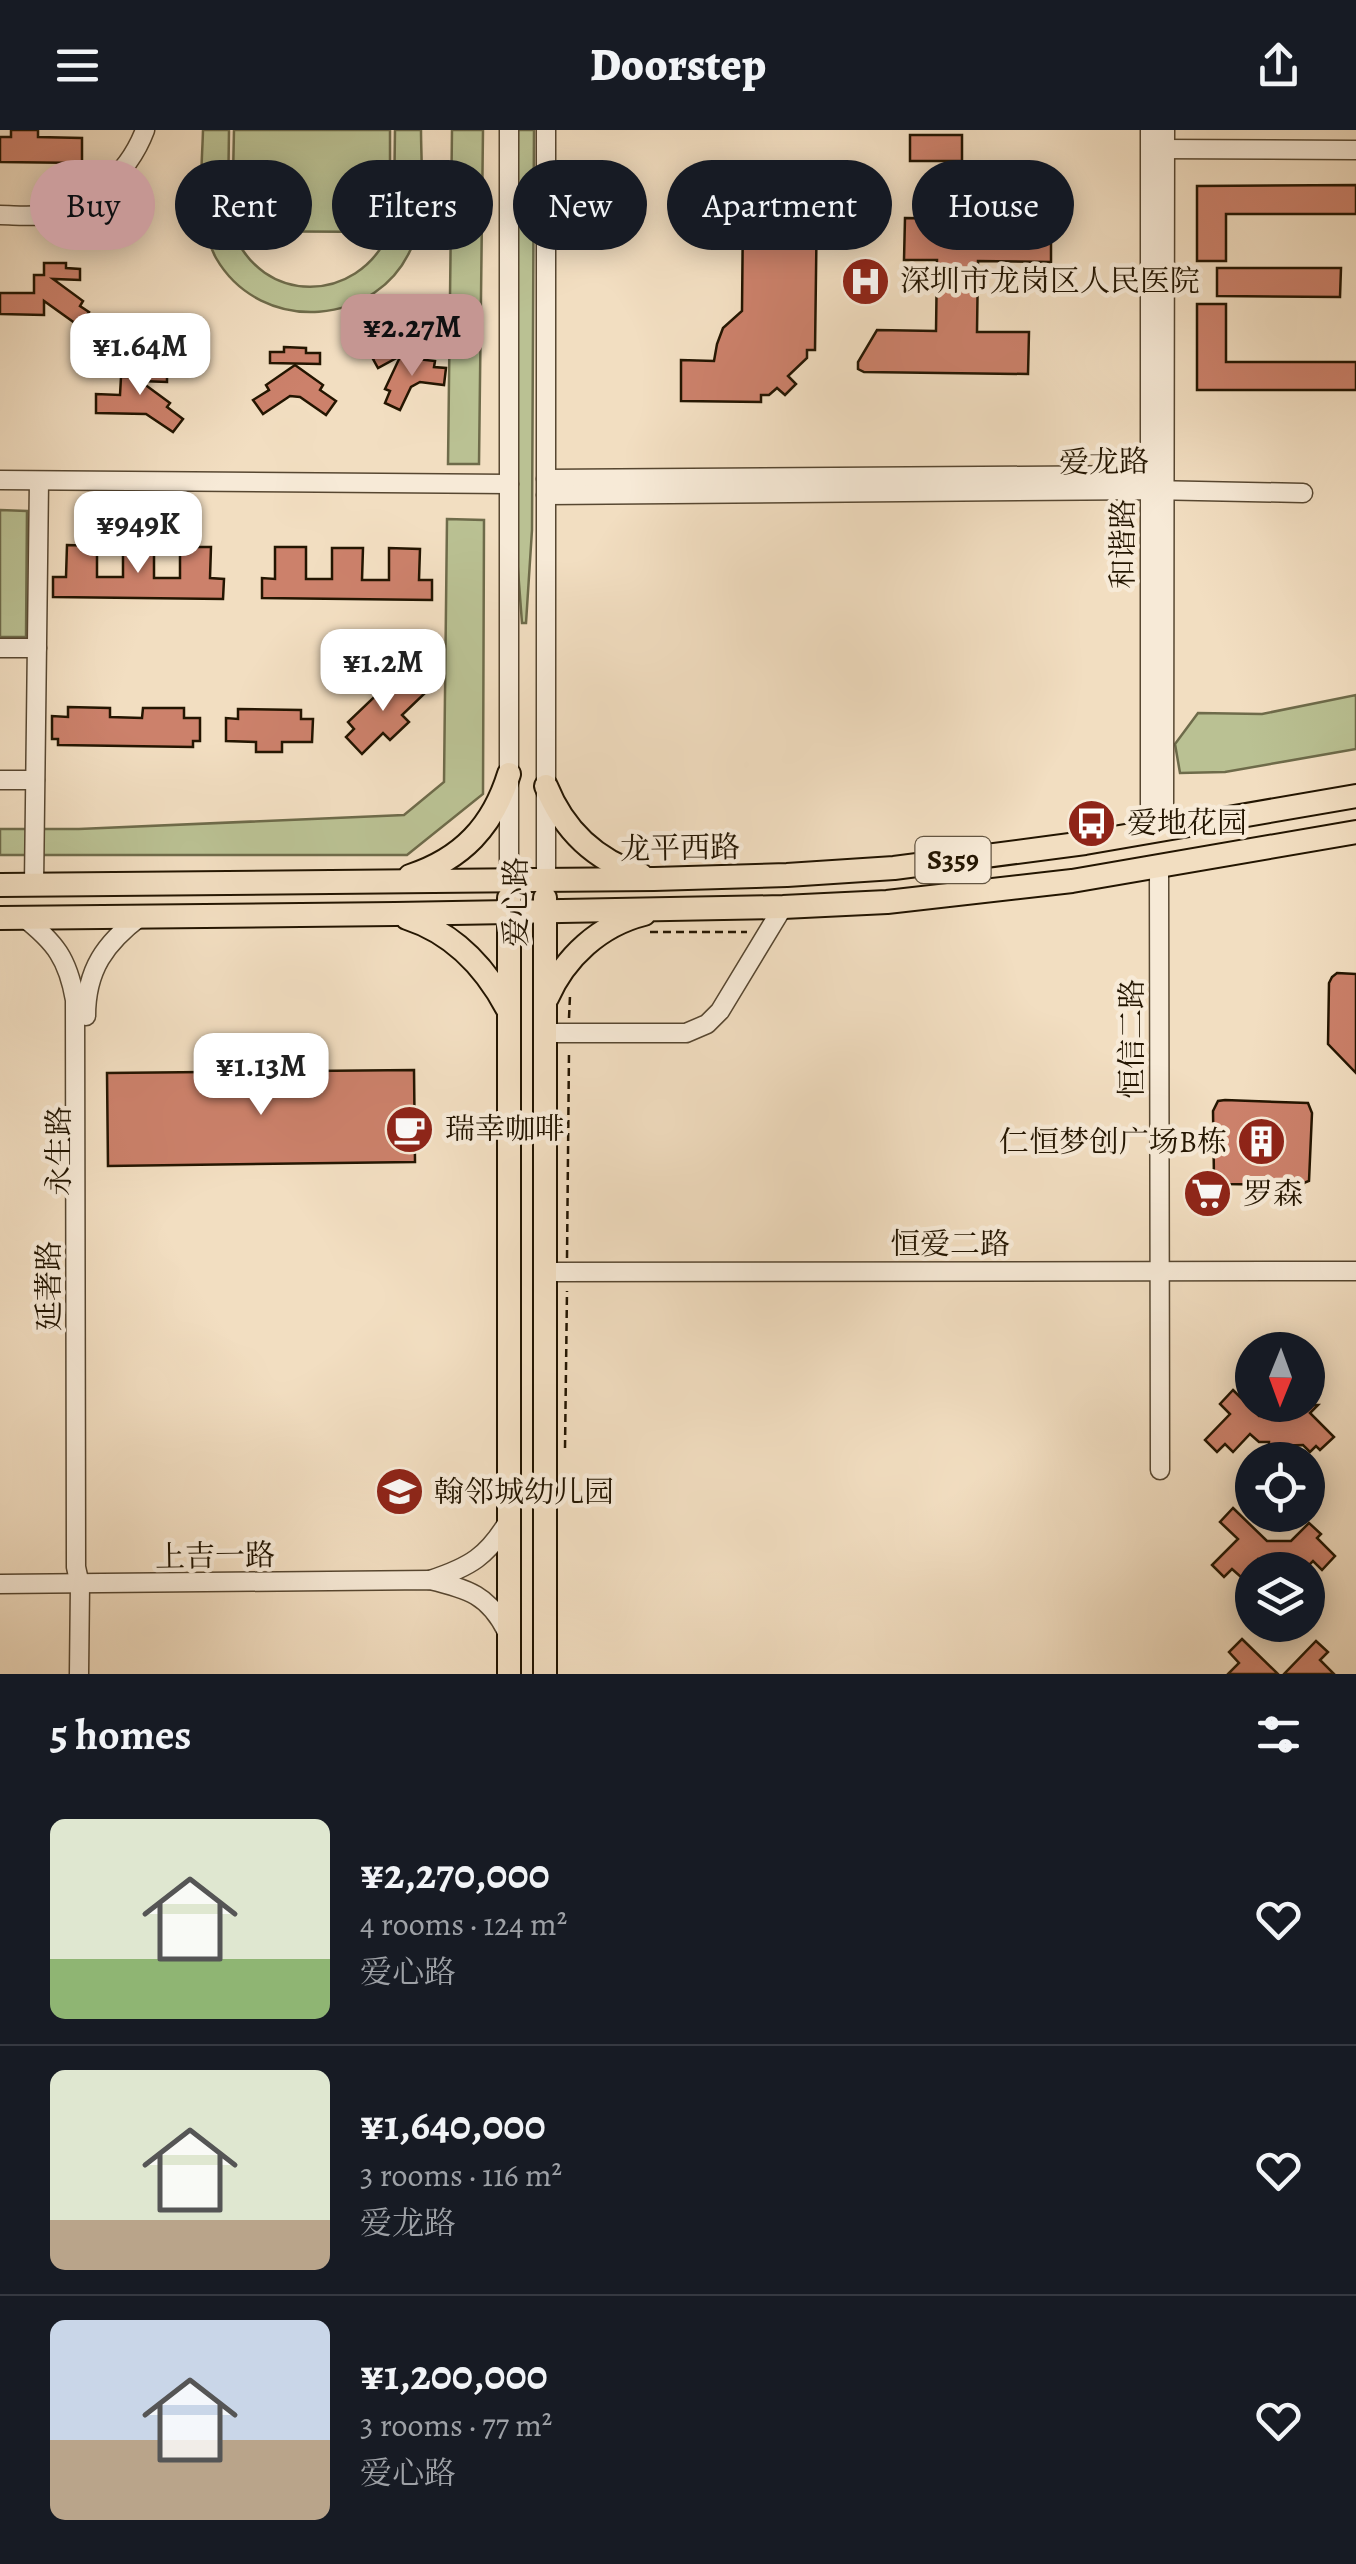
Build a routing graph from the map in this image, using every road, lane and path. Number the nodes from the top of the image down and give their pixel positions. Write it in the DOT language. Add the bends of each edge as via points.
graph roads {
  1 [pos="145,130"];
  2 [pos="509,130"];
  3 [pos="546,130"];
  4 [pos="1158,139"];
  5 [pos="1356,150"];
  6 [pos="0,215"];
  7 [pos="0,480"];
  8 [pos="39,480"];
  9 [pos="509,484"];
  10 [pos="1155,485"];
  11 [pos="546,487"];
  12 [pos="1304,493"];
  13 [pos="0,648"];
  14 [pos="37,648"];
  15 [pos="509,774"];
  16 [pos="0,780"];
  17 [pos="35,780"];
  18 [pos="546,786"];
  19 [pos="1356,796"];
  20 [pos="1176,827"];
  21 [pos="1356,832"];
  22 [pos="1138,834"];
  23 [pos="1159,867"];
  24 [pos="654,879"];
  25 [pos="509,880"];
  26 [pos="546,880"];
  27 [pos="392,881"];
  28 [pos="34,884"];
  29 [pos="0,885"];
  30 [pos="783,907"];
  31 [pos="666,908"];
  32 [pos="545,911"];
  33 [pos="510,912"];
  34 [pos="394,914"];
  35 [pos="141,916"];
  36 [pos="12,917"];
  37 [pos="638,932"];
  38 [pos="768,932"];
  39 [pos="509,984"];
  40 [pos="571,986"];
  41 [pos="546,992"];
  42 [pos="508,1009"];
  43 [pos="545,1033"];
  44 [pos="569,1033"];
  45 [pos="1160,1271"];
  46 [pos="1356,1271"];
  47 [pos="556,1272"];
  48 [pos="565,1464"];
  49 [pos="1160,1470"];
  50 [pos="509,1520"];
  51 [pos="430,1580"];
  52 [pos="0,1584"];
  53 [pos="80,1585"];
  54 [pos="509,1636"];
  55 [pos="79,1674"];
  56 [pos="509,1674"];
  57 [pos="544,1674"];
  1 -- 6 [label="street" via="126,166 88,200 38,216"];
  2 -- 9 [label="street, 爱心路"];
  3 -- 11 [label="street, 爱心路"];
  4 -- 5 [label="street"];
  4 -- 10 [label="street, 和谐路"];
  7 -- 8 [label="street"];
  8 -- 9 [label="street"];
  8 -- 14 [label="street"];
  9 -- 15 [label="street, 爱心路"];
  10 -- 11 [label="street, 爱龙路"];
  10 -- 12 [label="street, 爱龙路"];
  10 -- 20 [label="street, 和谐路" via="1164,811"];
  10 -- 22 [label="street, 和谐路" via="1150,811"];
  11 -- 18 [label="street, 爱心路"];
  13 -- 14 [label="street"];
  14 -- 17 [label="street"];
  15 -- 25 [label="street, 爱心路"];
  15 -- 27 [label="main road" via="494,812 472,840 436,866"];
  16 -- 17 [label="street"];
  17 -- 28 [label="street"];
  18 -- 24 [label="main road" via="555,809 582,841 626,870"];
  18 -- 26 [label="street, 爱心路"];
  19 -- 20 [label="main road, 龙平西路 / S359"];
  20 -- 22 [label="main road, 龙平西路 / S359"];
  21 -- 23 [label="main road, 龙平西路 / S359"];
  22 -- 24 [label="main road, 龙平西路 / S359" via="894,868"];
  23 -- 30 [label="main road, 龙平西路 / S359" via="973,893"];
  23 -- 45 [label="street, 恒信二路"];
  24 -- 26 [label="main road, 龙平西路 / S359"];
  25 -- 26 [label="main road, 龙平西路 / S359"];
  25 -- 27 [label="main road, 龙平西路 / S359"];
  25 -- 33 [label="main road, 爱心路"];
  26 -- 32 [label="main road, 爱心路"];
  27 -- 28 [label="main road, 龙平西路 / S359"];
  28 -- 29 [label="main road, 龙平西路 / S359"];
  30 -- 31 [label="main road, 龙平西路 / S359"];
  30 -- 38 [label="street"];
  31 -- 32 [label="main road, 龙平西路 / S359"];
  31 -- 41 [label="main road" via="633,916 592,940"];
  32 -- 33 [label="main road, 龙平西路 / S359"];
  32 -- 41 [label="main road, 爱心路"];
  33 -- 34 [label="main road, 龙平西路 / S359"];
  33 -- 39 [label="main road, 爱心路"];
  34 -- 35 [label="main road, 龙平西路 / S359"];
  34 -- 42 [label="main road" via="421,922 463,950"];
  35 -- 36 [label="main road, 龙平西路 / S359"];
  35 -- 53 [label="street, 永生路" via="104,950 86,1000 87,1566"];
  36 -- 53 [label="street, 延著路" via="42,932 58,951 76,1000"];
  37 -- 38 [label="path"];
  38 -- 44 [label="street" via="707,1024 686,1033"];
  39 -- 41 [label="main road" via="516,970 528,966 538,969"];
  39 -- 42 [label="main road, 爱心路"];
  40 -- 44 [label="path"];
  41 -- 43 [label="main road, 爱心路"];
  42 -- 50 [label="main road, 爱心路"];
  43 -- 44 [label="street"];
  43 -- 47 [label="main road, 爱心路"];
  44 -- 47 [label="path"];
  45 -- 46 [label="street, 恒爱二路"];
  45 -- 47 [label="street, 恒爱二路"];
  45 -- 49 [label="street, 恒信二路"];
  47 -- 48 [label="path"];
  47 -- 57 [label="main road, 爱心路"];
  50 -- 51 [label="street, 上吉一路" via="480,1558"];
  50 -- 54 [label="main road, 爱心路"];
  51 -- 53 [label="street, 上吉一路"];
  51 -- 54 [label="street, 上吉一路" via="481,1597"];
  52 -- 53 [label="street, 上吉一路"];
  53 -- 55 [label="street, 延著路"];
  54 -- 56 [label="main road, 爱心路"];
}
